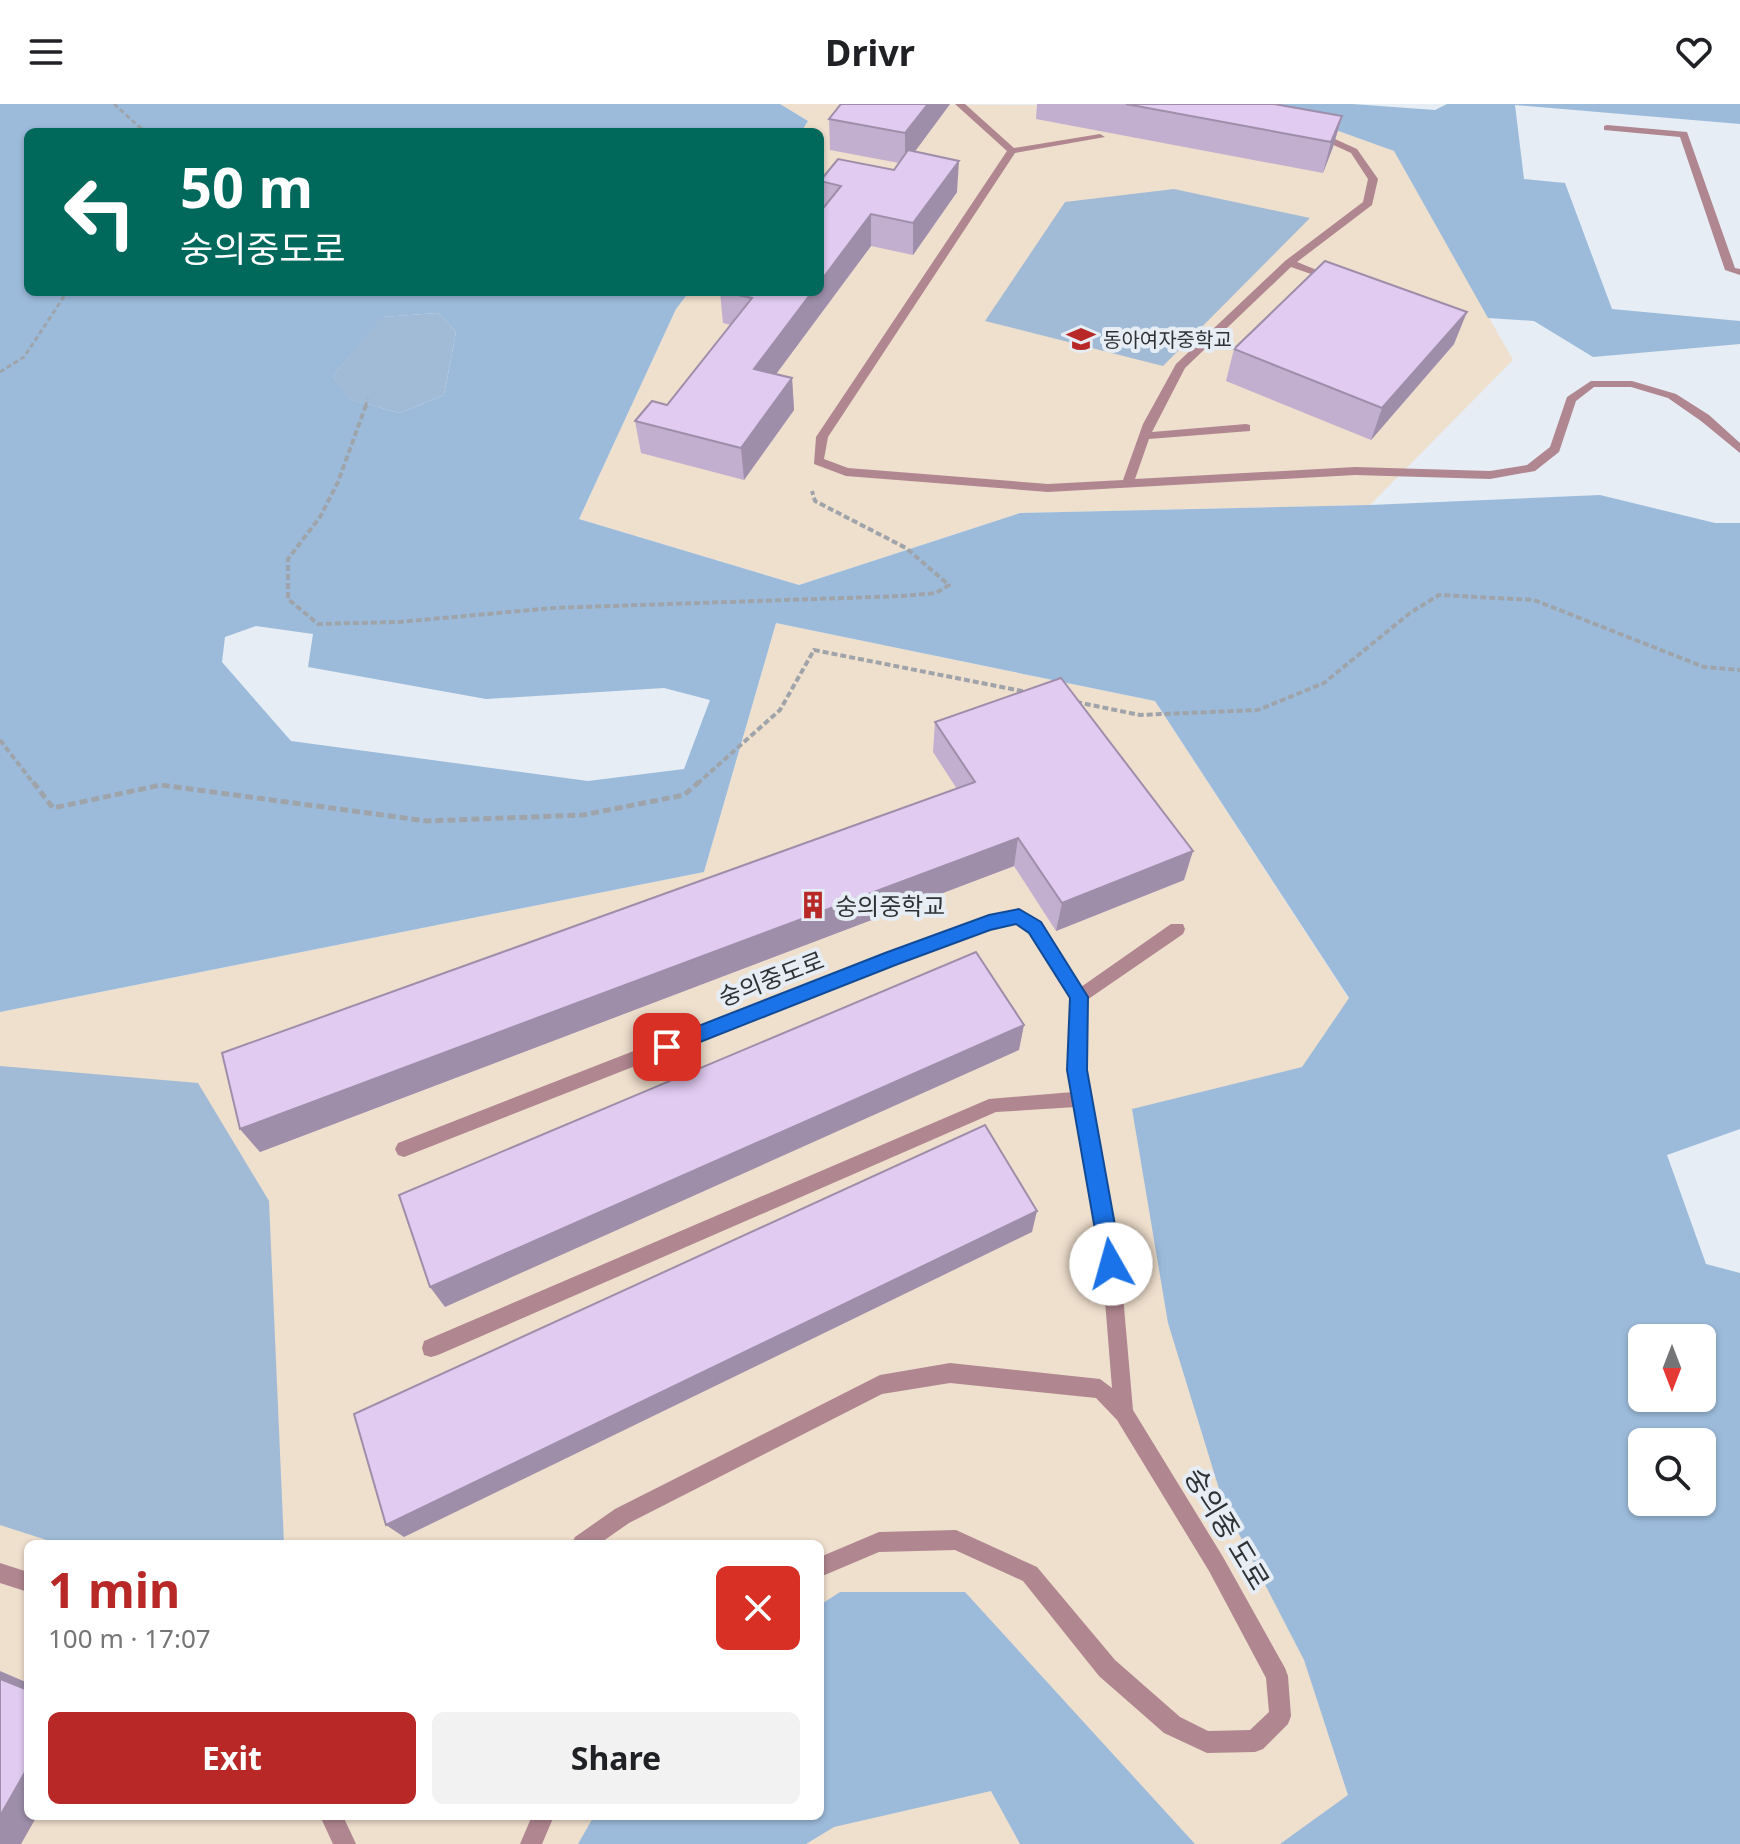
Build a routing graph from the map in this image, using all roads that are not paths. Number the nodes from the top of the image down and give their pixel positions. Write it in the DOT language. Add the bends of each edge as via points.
graph roads {
  1 [pos="960,104"];
  2 [pos="1303,127"];
  3 [pos="1607,128"];
  4 [pos="1100,137"];
  5 [pos="1012,151"];
  6 [pos="1289,263"];
  7 [pos="1740,272"];
  8 [pos="1347,284"];
  9 [pos="1246,428"];
  10 [pos="1145,436"];
  11 [pos="1740,449"];
  12 [pos="1128,482"];
  13 [pos="1177,929"];
  14 [pos="1079,997"];
  15 [pos="1083,1099"];
  16 [pos="404,1149"];
  17 [pos="431,1348"];
  18 [pos="1124,1413"];
  19 [pos="588,1540"];
  20 [pos="824,1565"];
  21 [pos="0,1573"];
  22 [pos="24,1581"];
  23 [pos="333,1820"];
  24 [pos="541,1820"];
  25 [pos="345,1844"];
  26 [pos="531,1844"];
  1 -- 5 [label="lane"];
  2 -- 6 [label="lane" via="1354,151 1373,179 1368,203"];
  3 -- 7 [label="lane" via="1684,134 1730,270"];
  4 -- 5 [label="lane"];
  5 -- 12 [label="lane" via="822,437 818,461 846,472 951,483 1048,488"];
  6 -- 8 [label="lane"];
  6 -- 10 [label="lane" via="1180,366"];
  9 -- 10 [label="lane"];
  10 -- 12 [label="lane"];
  11 -- 12 [label="lane" via="1672,396 1632,384 1591,384 1571,399 1555,449 1531,468 1490,475 1355,471"];
  13 -- 14 [label="lane"];
  14 -- 15 [label="lane" via="1077,1070"];
  14 -- 16 [label="lane, 숭의중도로" via="1035,927 1019,917 989,923"];
  15 -- 17 [label="lane" via="995,1104"];
  15 -- 18 [label="lane" via="1109,1238"];
  18 -- 19 [label="lane, 숭의중 도로" via="1100,1389 1073,1385 950,1373 880,1385 622,1516"];
  18 -- 20 [label="lane, 숭의중 도로" via="1277,1676 1280,1716 1255,1741 1207,1742 1172,1725 1107,1668 1030,1574 956,1540 879,1542"];
  21 -- 22 [label="lane"];
  23 -- 25 [label="lane"];
  24 -- 26 [label="lane"];
}
